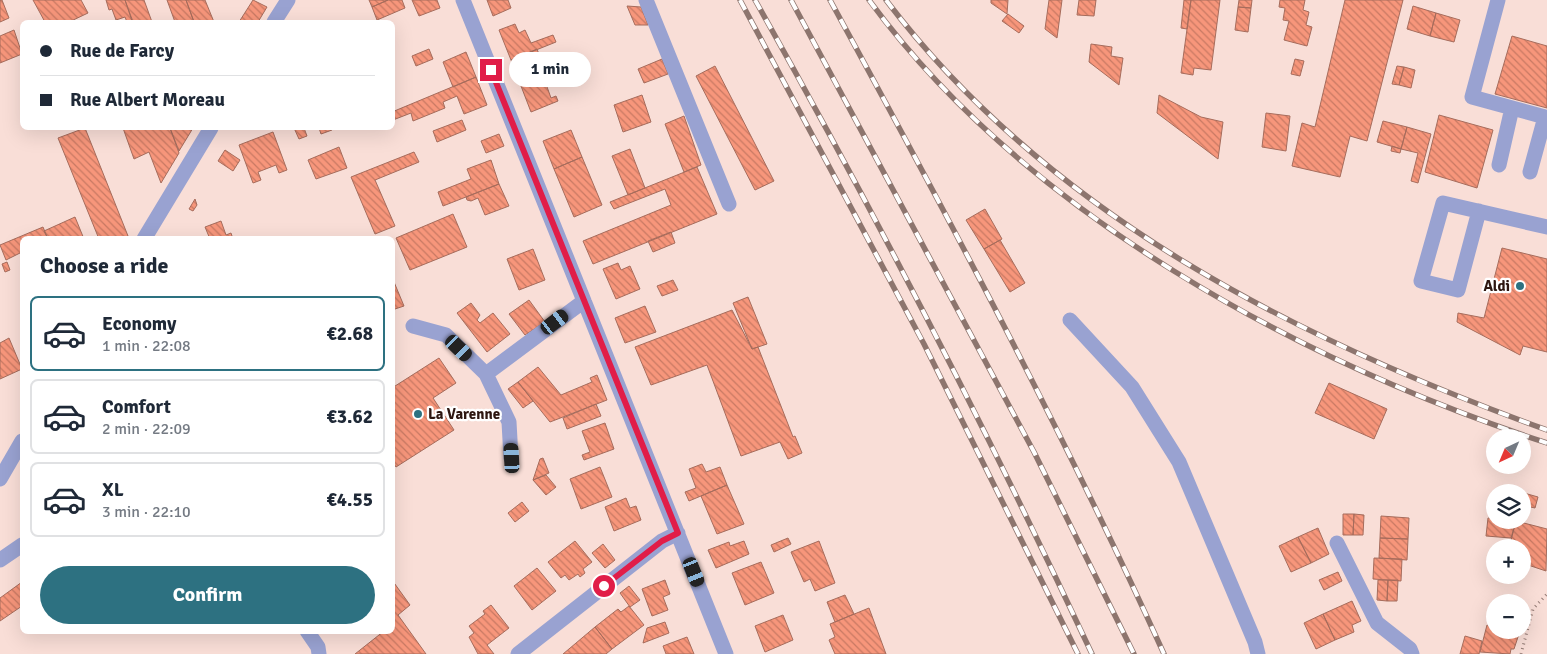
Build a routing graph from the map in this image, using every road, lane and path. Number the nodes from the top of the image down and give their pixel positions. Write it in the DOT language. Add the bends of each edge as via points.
graph roads {
  1 [pos="288,0"];
  2 [pos="462,0"];
  3 [pos="646,0"];
  4 [pos="1498,0"];
  5 [pos="275,20"];
  6 [pos="1512,108"];
  7 [pos="210,130"];
  8 [pos="1544,135"];
  9 [pos="1499,165"];
  10 [pos="1530,172"];
  11 [pos="729,204"];
  12 [pos="1479,211"];
  13 [pos="1547,227"];
  14 [pos="146,236"];
  15 [pos="584,301"];
  16 [pos="1070,320"];
  17 [pos="413,326"];
  18 [pos="486,374"];
  19 [pos="20,444"];
  20 [pos="512,458"];
  21 [pos="0,479"];
  22 [pos="678,533"];
  23 [pos="1337,543"];
  24 [pos="20,546"];
  25 [pos="0,560"];
  26 [pos="1547,594"];
  27 [pos="310,634"];
  28 [pos="319,654"];
  29 [pos="518,654"];
  30 [pos="726,654"];
  31 [pos="1258,654"];
  32 [pos="1412,654"];
  33 [pos="1520,654"];
  1 -- 5 [label="street"];
  2 -- 15 [label="street"];
  3 -- 11 [label="street"];
  4 -- 6 [label="street" via="1472,97"];
  6 -- 8 [label="street" via="1545,117"];
  6 -- 9 [label="street"];
  7 -- 14 [label="street"];
  8 -- 10 [label="street"];
  12 -- 12 [label="street" via="1458,290 1422,281 1443,203"];
  12 -- 13 [label="street"];
  15 -- 18 [label="street"];
  15 -- 22 [label="street"];
  16 -- 31 [label="street" via="1132,387 1179,462"];
  17 -- 18 [label="street" via="446,335"];
  18 -- 20 [label="street" via="510,422"];
  19 -- 21 [label="street"];
  22 -- 29 [label="street" via="662,541"];
  22 -- 30 [label="street"];
  23 -- 32 [label="street" via="1377,623"];
  24 -- 25 [label="street"];
  26 -- 33 [label="path" via="1533,609"];
  27 -- 28 [label="street"];
}
